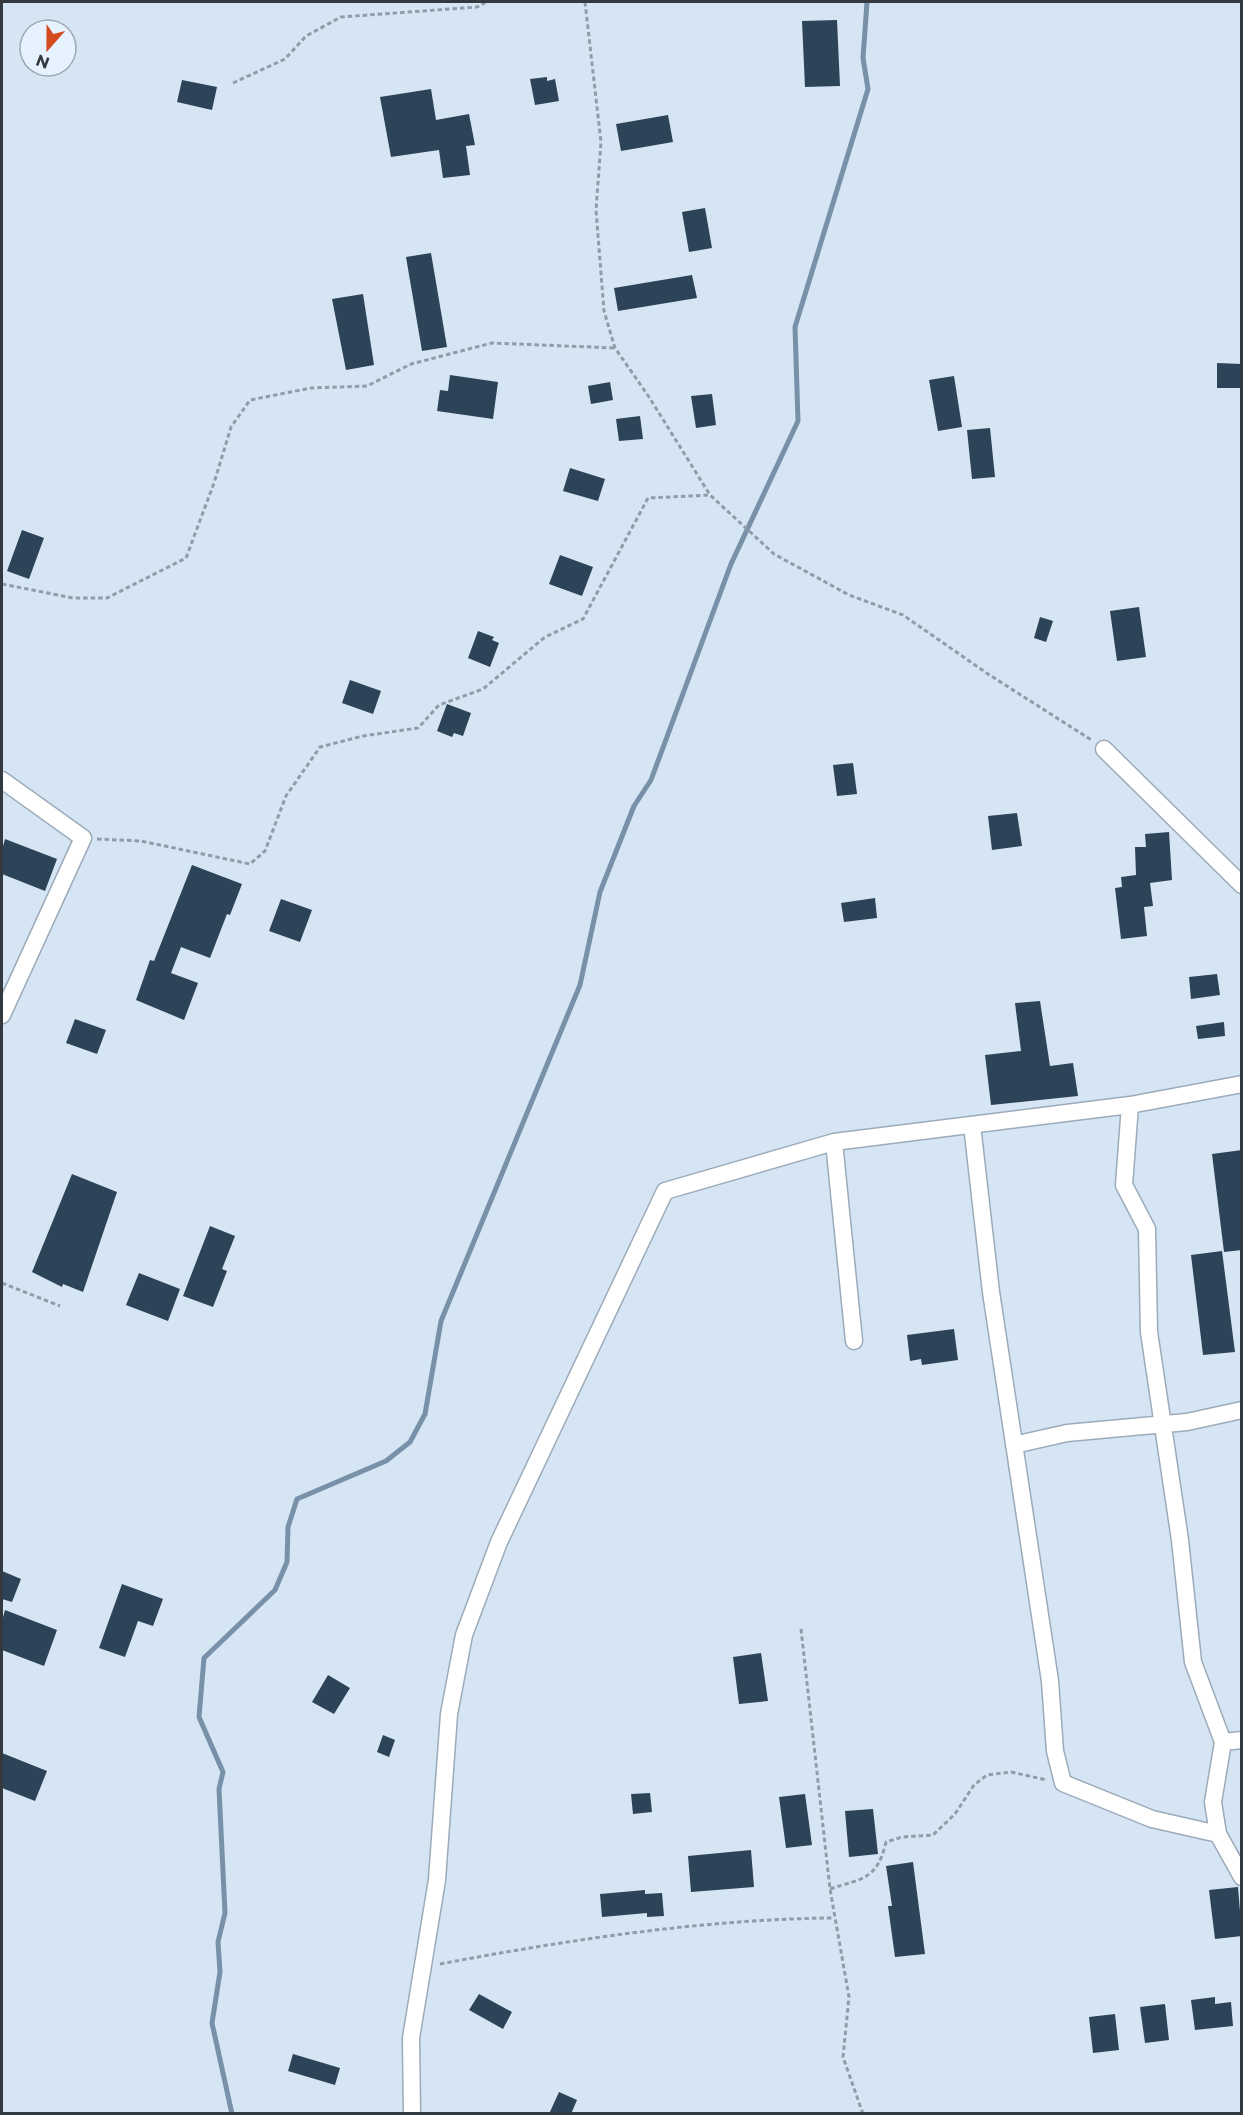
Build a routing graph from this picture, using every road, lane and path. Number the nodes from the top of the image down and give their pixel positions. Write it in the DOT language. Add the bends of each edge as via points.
graph roads {
  1 [pos="486,2"];
  2 [pos="585,2"];
  3 [pos="233,83"];
  4 [pos="615,348"];
  5 [pos="710,495"];
  6 [pos="2,584"];
  7 [pos="1104,748"];
  8 [pos="2,780"];
  9 [pos="83,838"];
  10 [pos="1242,885"];
  11 [pos="2,1015"];
  12 [pos="1242,1084"];
  13 [pos="1130,1105"];
  14 [pos="972,1125"];
  15 [pos="834,1142"];
  16 [pos="2,1283"];
  17 [pos="60,1306"];
  18 [pos="854,1341"];
  19 [pos="1242,1410"];
  20 [pos="1162,1422"];
  21 [pos="1014,1445"];
  22 [pos="801,1629"];
  23 [pos="1242,1740"];
  24 [pos="1223,1742"];
  25 [pos="1063,1783"];
  26 [pos="1218,1834"];
  27 [pos="1242,1877"];
  28 [pos="830,1889"];
  29 [pos="834,1918"];
  30 [pos="422,1968"];
  31 [pos="412,2114"];
  32 [pos="863,2114"];
  1 -- 3 [label="path" via="477,7 341,16 306,36 285,59"];
  2 -- 4 [label="path" via="601,142 596,210 604,311"];
  4 -- 5 [label="path"];
  4 -- 6 [label="path" via="492,343 411,364 367,386 312,388 250,400 231,427 186,558 107,598 73,598"];
  5 -- 7 [label="path" via="774,554 849,595 903,615"];
  5 -- 9 [label="path" via="648,498 583,619 545,637 483,689 439,705 418,728 320,747 286,796 265,850 250,864 141,841"];
  7 -- 10 [label="street"];
  8 -- 9 [label="street"];
  9 -- 11 [label="street"];
  12 -- 13 [label="street"];
  13 -- 14 [label="street"];
  13 -- 20 [label="street" via="1124,1185 1147,1229 1149,1332"];
  14 -- 15 [label="street"];
  14 -- 21 [label="street"];
  15 -- 18 [label="street"];
  15 -- 30 [label="street" via="664,1191 499,1542 464,1635 449,1714 437,1880"];
  16 -- 17 [label="path"];
  19 -- 20 [label="street" via="1187,1422"];
  20 -- 21 [label="street" via="1066,1433"];
  20 -- 24 [label="street" via="1180,1540 1192,1662"];
  21 -- 25 [label="street" via="1050,1681 1055,1751"];
  22 -- 28 [label="path"];
  23 -- 24 [label="street"];
  24 -- 26 [label="street" via="1213,1802"];
  25 -- 26 [label="street" via="1152,1819"];
  25 -- 28 [label="path" via="1011,1772 987,1775 933,1835 886,1842 872,1874"];
  26 -- 27 [label="street"];
  28 -- 29 [label="path"];
  29 -- 30 [label="path" via="765,1918 508,1951"];
  29 -- 32 [label="path" via="849,1997 843,2057"];
  30 -- 31 [label="street" via="411,2038"];
}
